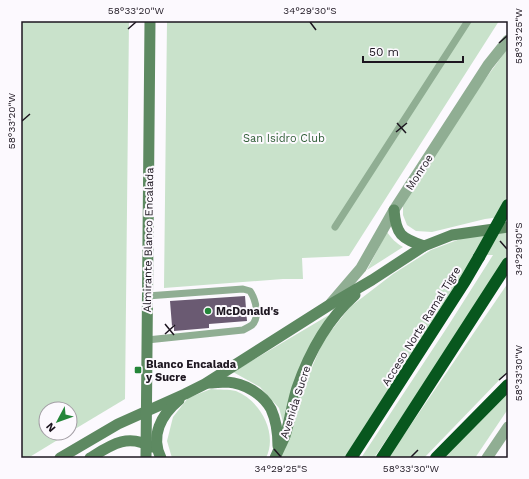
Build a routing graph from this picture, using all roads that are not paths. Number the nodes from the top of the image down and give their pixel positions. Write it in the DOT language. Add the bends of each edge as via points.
graph roads {
  1 [pos="150,21"];
  2 [pos="468,21"];
  3 [pos="508,40"];
  4 [pos="508,205"];
  5 [pos="394,210"];
  6 [pos="335,227"];
  7 [pos="508,227"];
  8 [pos="424,246"];
  9 [pos="508,263"];
  10 [pos="372,280"];
  11 [pos="147,296"];
  12 [pos="331,304"];
  13 [pos="147,340"];
  14 [pos="205,384"];
  15 [pos="508,385"];
  16 [pos="185,394"];
  17 [pos="146,412"];
  18 [pos="508,427"];
  19 [pos="153,451"];
  20 [pos="276,454"];
  21 [pos="60,458"];
  22 [pos="90,458"];
  23 [pos="146,458"];
  24 [pos="351,458"];
  25 [pos="382,458"];
  26 [pos="436,458"];
  27 [pos="487,458"];
  1 -- 11 [label="main road, Almirante Blanco Encalada"];
  2 -- 6 [label="lane"];
  3 -- 5 [label="street, Monroe" via="488,66"];
  4 -- 24 [label="highway, Acceso Norte Ramal Tigre, bridge" via="458,292"];
  5 -- 8 [label="main road" via="395,225 401,234 410,241"];
  5 -- 12 [label="street, Monroe" via="360,268"];
  7 -- 8 [label="main road, Avenida Sucre" via="452,235"];
  8 -- 10 [label="main road, Avenida Sucre"];
  9 -- 25 [label="highway"];
  10 -- 12 [label="main road, Avenida Sucre"];
  10 -- 20 [label="main road, Avenida Sucre" via="330,321 313,350 297,388 284,436"];
  11 -- 13 [label="main road, Almirante Blanco Encalada"];
  11 -- 13 [label="lane" via="243,289 250,291 255,298 256,317 251,326 243,330"];
  12 -- 14 [label="main road, Avenida Sucre"];
  13 -- 17 [label="main road, Almirante Blanco Encalada"];
  14 -- 16 [label="main road, Avenida Sucre"];
  14 -- 20 [label="main road" via="227,382 249,389 260,396 270,409 278,436"];
  15 -- 26 [label="highway"];
  16 -- 17 [label="main road, Avenida Sucre"];
  16 -- 19 [label="main road" via="161,421"];
  17 -- 19 [label="main road, Almirante Blanco Encalada"];
  17 -- 21 [label="main road" via="118,424"];
  18 -- 27 [label="street"];
  19 -- 22 [label="main road" via="137,441 119,442"];
  19 -- 23 [label="main road, Almirante Blanco Encalada"];
}
